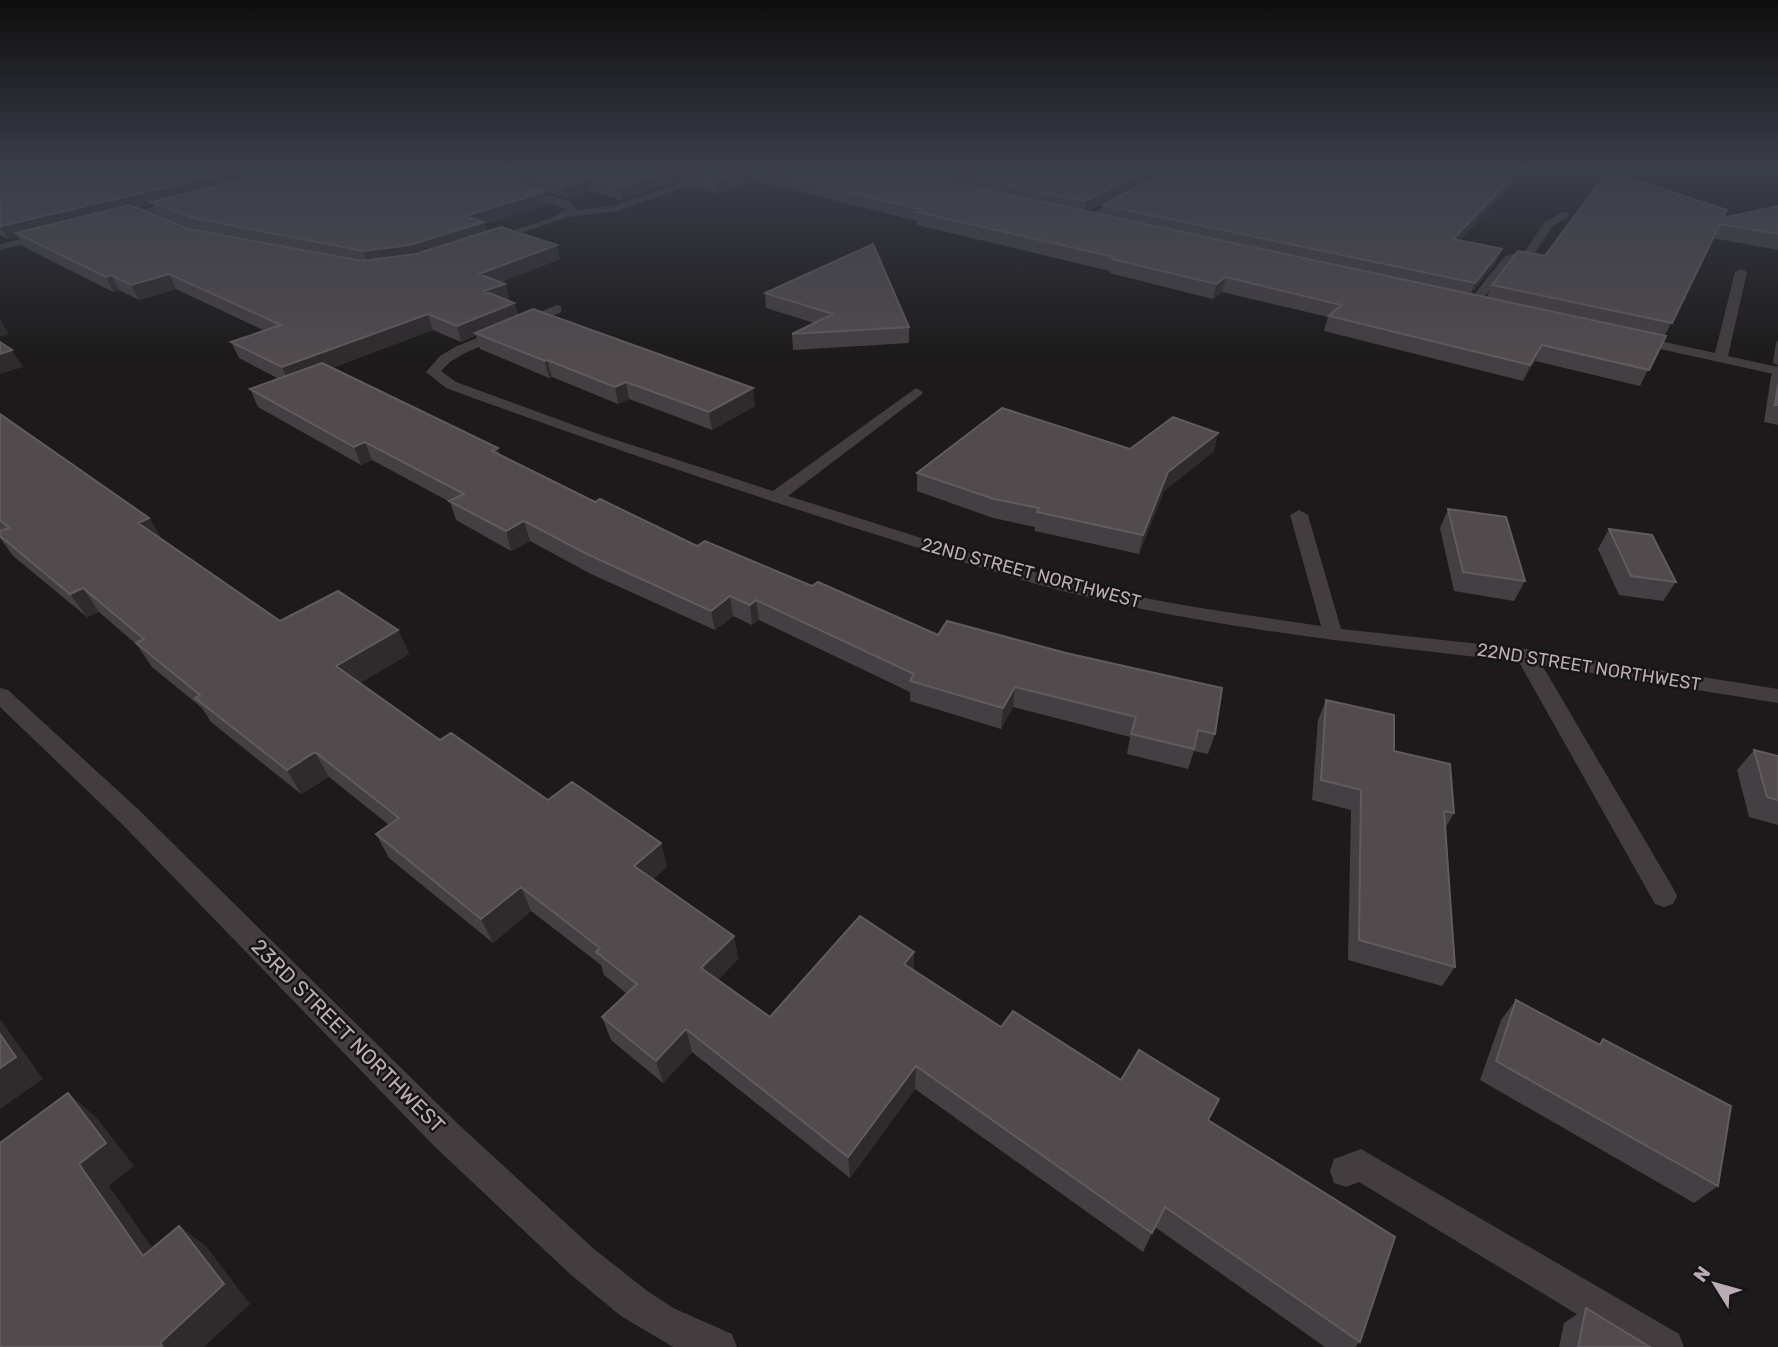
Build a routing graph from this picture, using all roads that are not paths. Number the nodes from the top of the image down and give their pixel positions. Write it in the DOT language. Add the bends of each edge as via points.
graph roads {
  1 [pos="55,233"];
  2 [pos="510,233"];
  3 [pos="1543,233"];
  4 [pos="478,244"];
  5 [pos="0,247"];
  6 [pos="1741,272"];
  7 [pos="1460,301"];
  8 [pos="1473,304"];
  9 [pos="1486,307"];
  10 [pos="557,309"];
  11 [pos="1617,335"];
  12 [pos="1721,358"];
  13 [pos="1778,371"];
  14 [pos="916,392"];
  15 [pos="775,497"];
  16 [pos="1299,515"];
  17 [pos="1333,634"];
  18 [pos="1527,656"];
  19 [pos="0,695"];
  20 [pos="1778,696"];
  21 [pos="1664,896"];
  22 [pos="1346,1171"];
  23 [pos="719,1347"];
  24 [pos="1666,1347"];
  1 -- 5 [label="street"];
  2 -- 4 [label="street"];
  3 -- 8 [label="street" via="1530,252 1508,259"];
  6 -- 12 [label="street"];
  7 -- 8 [label="street"];
  8 -- 9 [label="street"];
  10 -- 15 [label="street, 22ND STREET NORTHWEST" via="460,350 433,372 451,385"];
  11 -- 12 [label="street"];
  12 -- 13 [label="street"];
  14 -- 15 [label="street"];
  15 -- 17 [label="street, 22ND STREET NORTHWEST" via="1085,591"];
  16 -- 17 [label="street"];
  17 -- 18 [label="street, 22ND STREET NORTHWEST"];
  18 -- 20 [label="street, 22ND STREET NORTHWEST"];
  18 -- 21 [label="street"];
  19 -- 23 [label="street, 23RD STREET NORTHWEST" via="77,763 461,1150 557,1238 653,1316"];
  22 -- 24 [label="street" via="1361,1165"];
}
